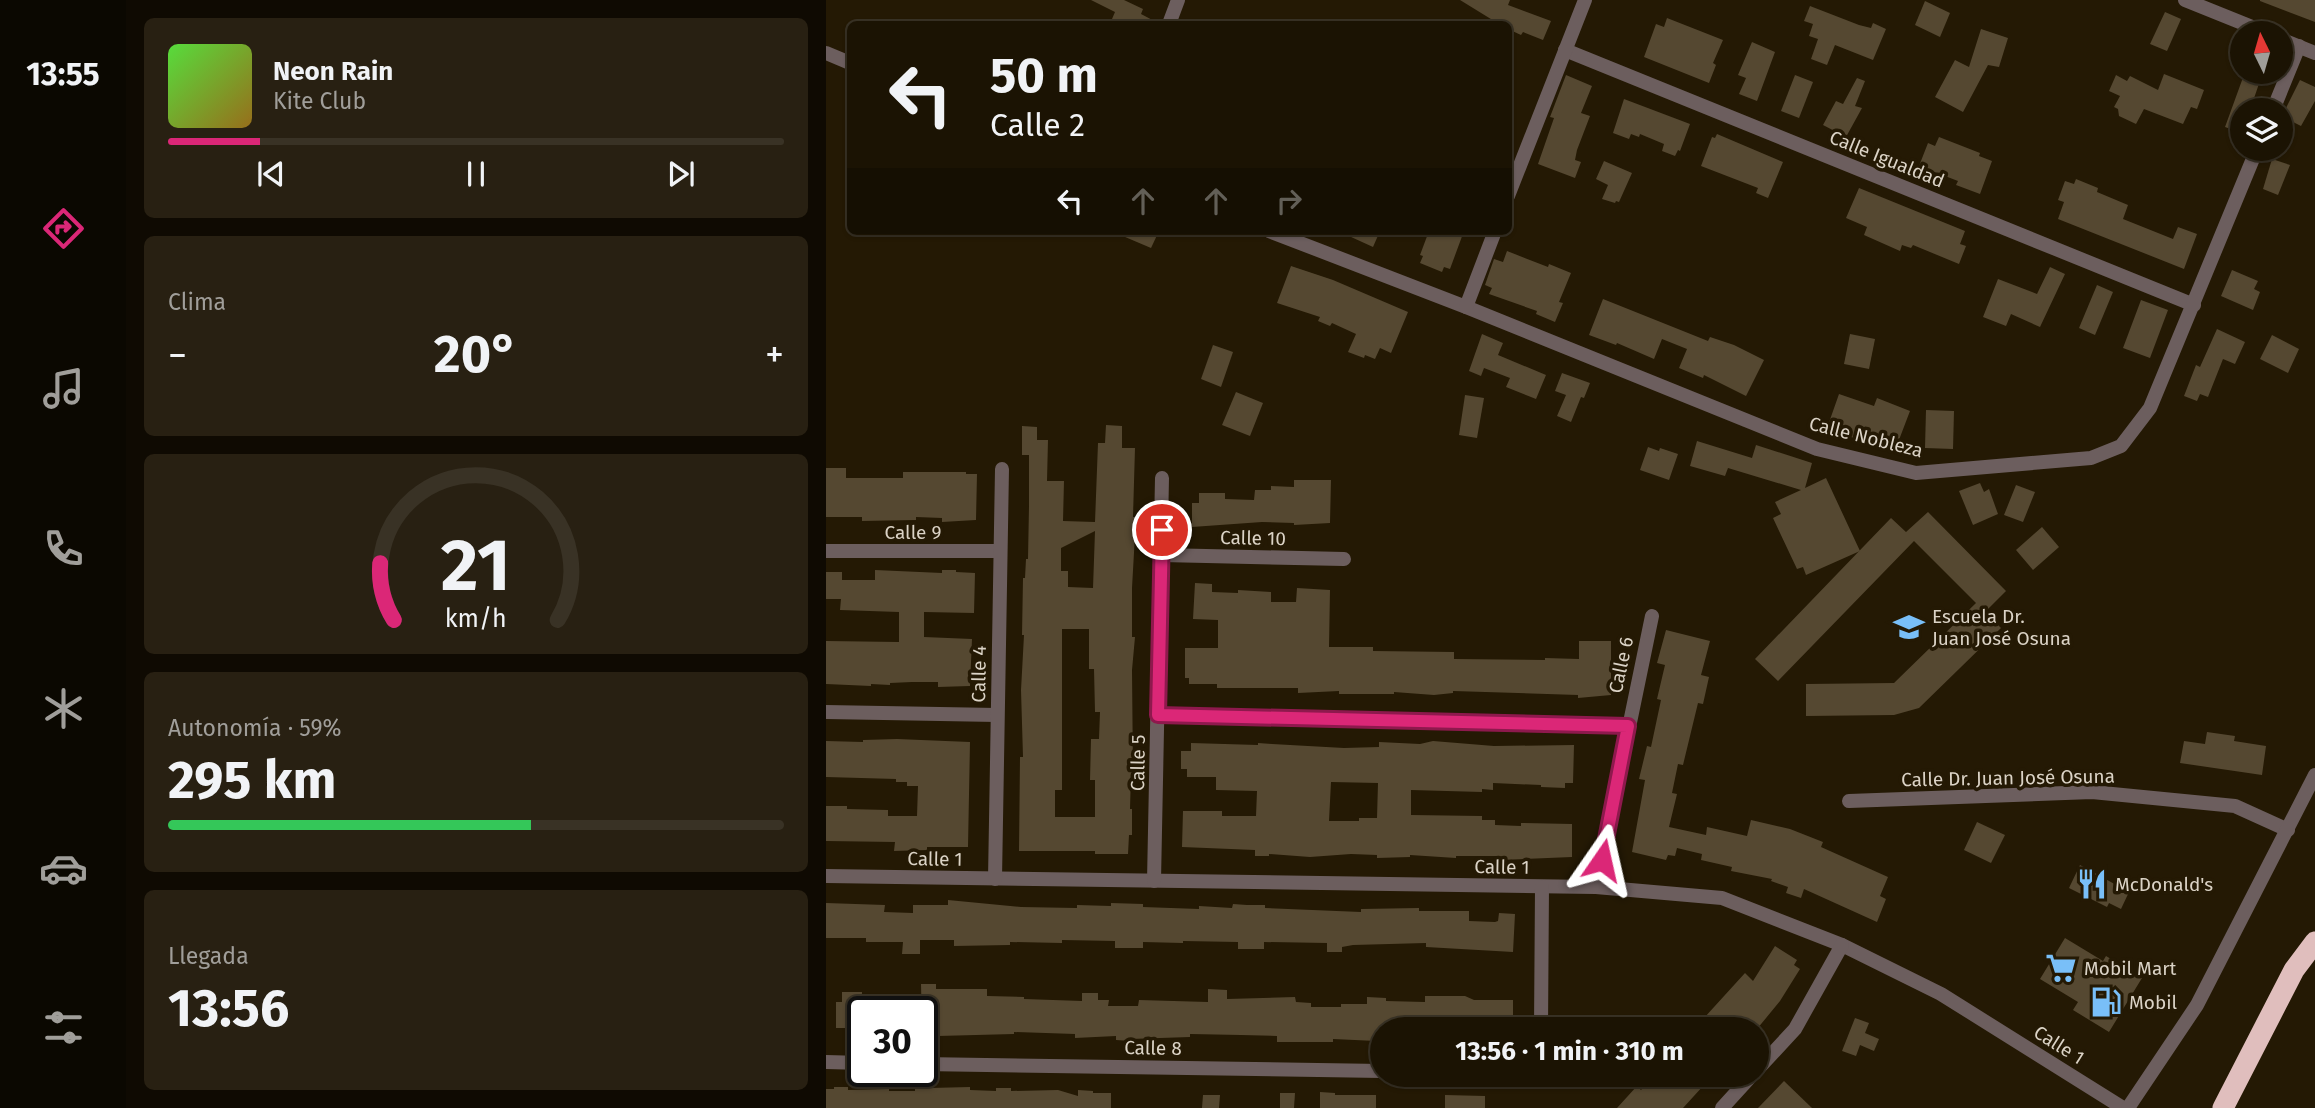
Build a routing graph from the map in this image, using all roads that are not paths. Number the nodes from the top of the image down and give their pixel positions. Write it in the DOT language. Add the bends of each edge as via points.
graph roads {
  1 [pos="1178,0"];
  2 [pos="1585,0"];
  3 [pos="2185,0"];
  4 [pos="1169,21"];
  5 [pos="2237,21"];
  6 [pos="2293,44"];
  7 [pos="2298,46"];
  8 [pos="1565,50"];
  9 [pos="2315,52"];
  10 [pos="826,53"];
  11 [pos="847,62"];
  12 [pos="2278,98"];
  13 [pos="2252,161"];
  14 [pos="1512,186"];
  15 [pos="1279,235"];
  16 [pos="1493,235"];
  17 [pos="2194,305"];
  18 [pos="1466,307"];
  19 [pos="1002,469"];
  20 [pos="1162,478"];
  21 [pos="826,551"];
  22 [pos="999,551"];
  23 [pos="1162,555"];
  24 [pos="1344,559"];
  25 [pos="1652,616"];
  26 [pos="826,712"];
  27 [pos="997,715"];
  28 [pos="1158,715"];
  29 [pos="1628,726"];
  30 [pos="2315,775"];
  31 [pos="1849,801"];
  32 [pos="2288,830"];
  33 [pos="826,876"];
  34 [pos="995,879"];
  35 [pos="1154,881"];
  36 [pos="1542,887"];
  37 [pos="1596,887"];
  38 [pos="2315,942"];
  39 [pos="1842,945"];
  40 [pos="1541,1017"];
  41 [pos="1769,1057"];
  42 [pos="826,1062"];
  43 [pos="847,1063"];
  44 [pos="938,1064"];
  45 [pos="1370,1071"];
  46 [pos="1741,1087"];
  47 [pos="1722,1108"];
  48 [pos="2126,1108"];
  49 [pos="2223,1108"];
  1 -- 4 [label="street"];
  2 -- 8 [label="street"];
  3 -- 5 [label="street"];
  6 -- 7 [label="street"];
  7 -- 9 [label="street"];
  7 -- 12 [label="street"];
  8 -- 14 [label="street"];
  8 -- 17 [label="street, Calle Igualdad"];
  10 -- 11 [label="street"];
  13 -- 17 [label="street, Calle Nobleza"];
  15 -- 18 [label="street, Calle Nobleza"];
  16 -- 18 [label="street"];
  17 -- 18 [label="street, Calle Nobleza" via="2150,408 2120,446 2091,458 1916,473 1817,449"];
  19 -- 22 [label="street, Calle 4"];
  20 -- 23 [label="street, Calle 5"];
  21 -- 22 [label="street, Calle 9"];
  22 -- 27 [label="street, Calle 4"];
  23 -- 24 [label="street, Calle 10"];
  23 -- 28 [label="street, Calle 5"];
  25 -- 29 [label="street, Calle 6"];
  26 -- 27 [label="street"];
  27 -- 34 [label="street, Calle 4"];
  28 -- 29 [label="street"];
  28 -- 35 [label="street, Calle 5"];
  29 -- 37 [label="street, Calle 6"];
  30 -- 32 [label="street"];
  31 -- 32 [label="street, Calle Dr. Juan José Osuna" via="2092,792 2235,806"];
  32 -- 48 [label="street" via="2197,1005"];
  33 -- 34 [label="street, Calle 1"];
  34 -- 35 [label="street, Calle 1"];
  35 -- 36 [label="street, Calle 1"];
  36 -- 37 [label="street, Calle 1"];
  36 -- 40 [label="street"];
  37 -- 39 [label="street, Calle 1" via="1722,898"];
  38 -- 49 [label="highway" via="2294,970"];
  39 -- 41 [label="street" via="1795,1029"];
  39 -- 48 [label="street, Calle 1" via="1941,994"];
  42 -- 43 [label="street"];
  44 -- 45 [label="street, Calle 8"];
  46 -- 47 [label="street"];
}
